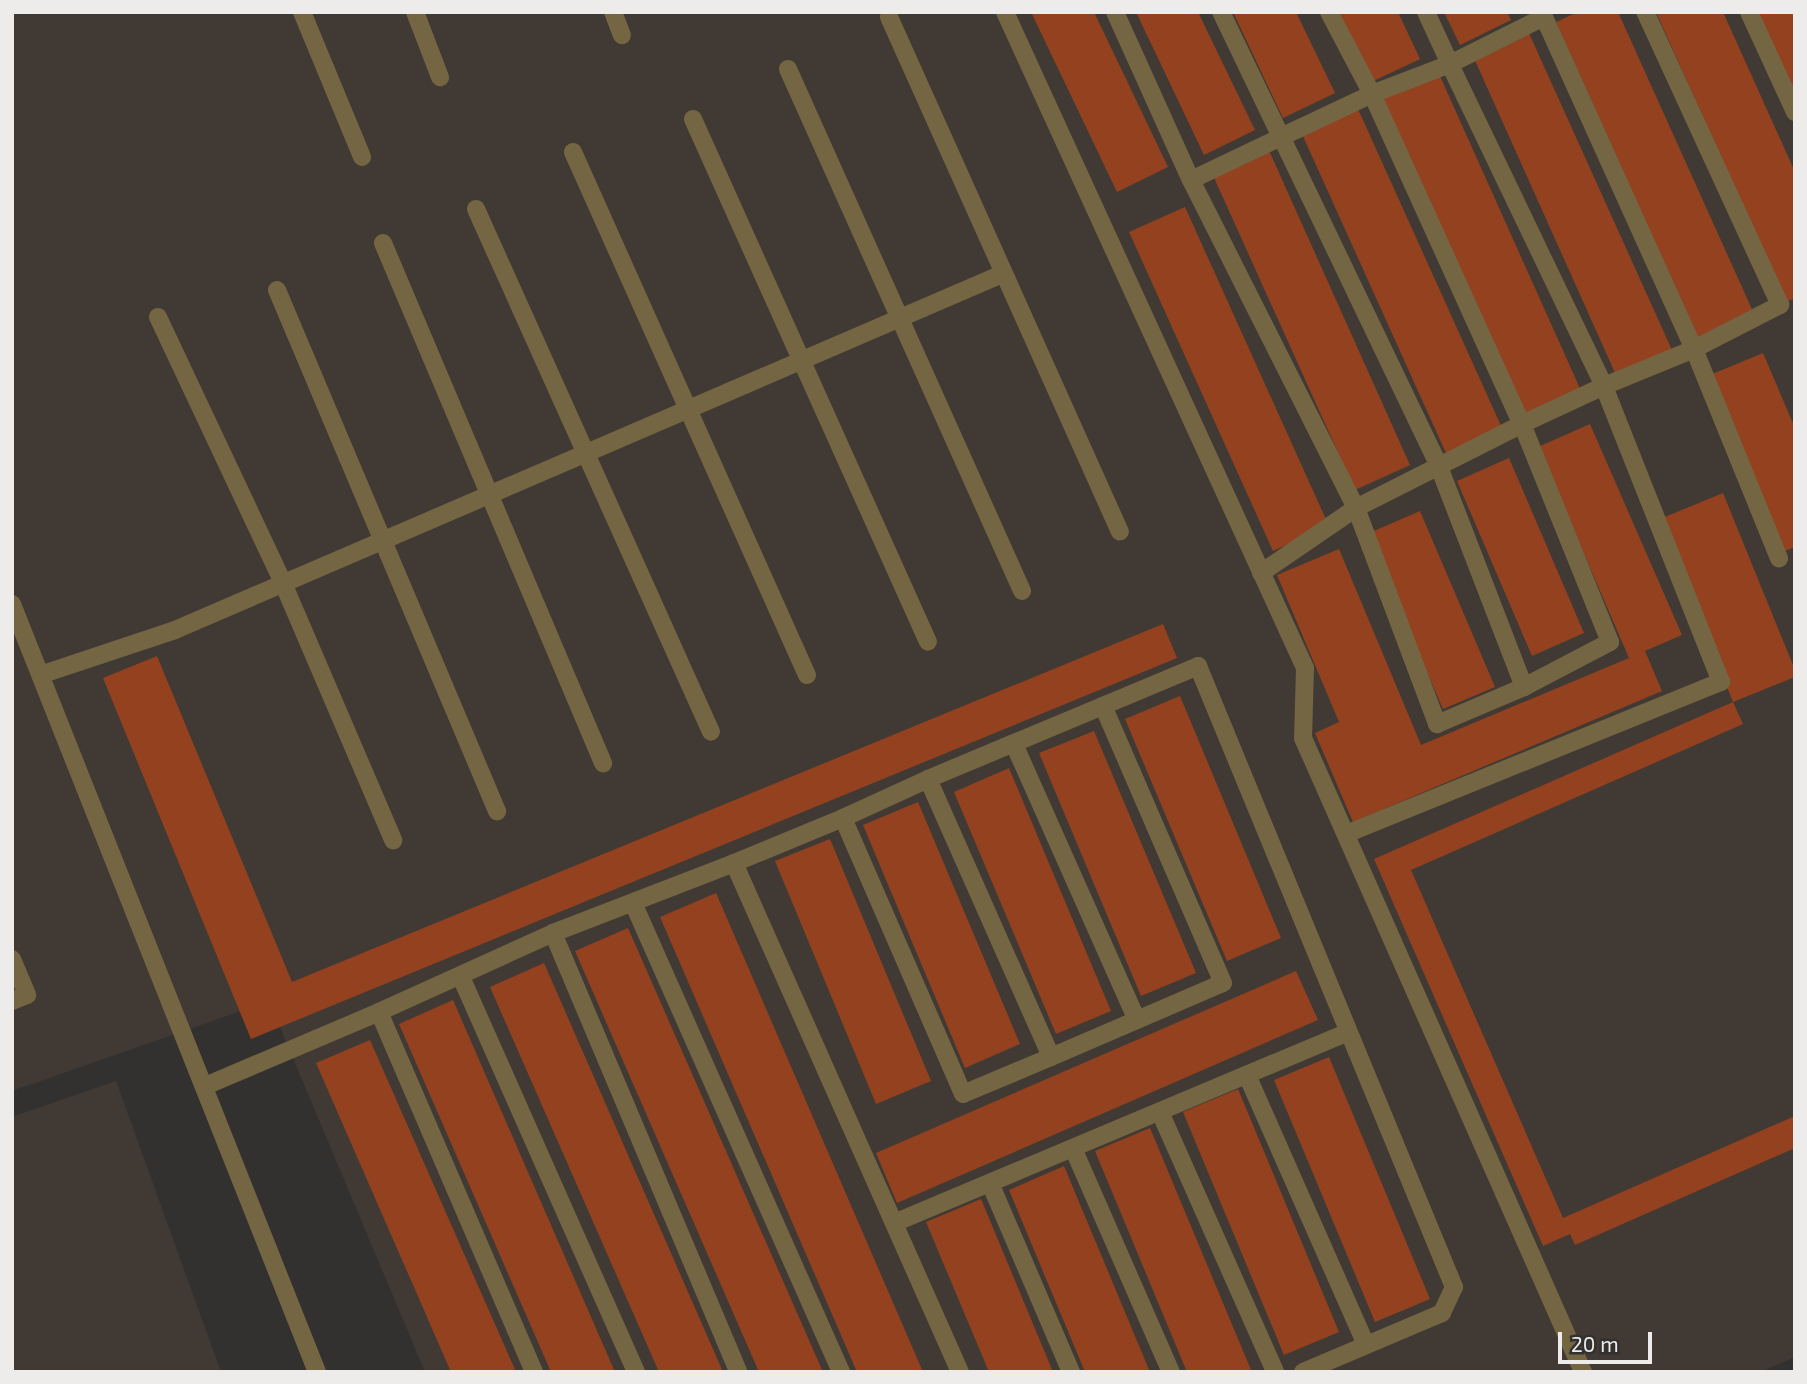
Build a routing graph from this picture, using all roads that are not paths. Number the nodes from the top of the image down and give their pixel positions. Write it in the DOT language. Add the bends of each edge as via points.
graph roads {
  1 [pos="302,12"];
  2 [pos="415,12"];
  3 [pos="613,12"];
  4 [pos="1005,12"];
  5 [pos="1115,12"];
  6 [pos="1221,12"];
  7 [pos="1329,12"];
  8 [pos="1426,12"];
  9 [pos="1645,12"];
  10 [pos="1749,12"];
  11 [pos="1547,14"];
  12 [pos="889,17"];
  13 [pos="622,35"];
  14 [pos="1450,64"];
  15 [pos="788,69"];
  16 [pos="440,77"];
  17 [pos="1372,94"];
  18 [pos="1795,111"];
  19 [pos="693,119"];
  20 [pos="1281,137"];
  21 [pos="573,152"];
  22 [pos="362,157"];
  23 [pos="1191,180"];
  24 [pos="476,209"];
  25 [pos="383,243"];
  26 [pos="1000,275"];
  27 [pos="277,290"];
  28 [pos="1788,302"];
  29 [pos="158,317"];
  30 [pos="900,318"];
  31 [pos="1694,349"];
  32 [pos="802,360"];
  33 [pos="1604,386"];
  34 [pos="691,408"];
  35 [pos="1522,424"];
  36 [pos="587,453"];
  37 [pos="1438,464"];
  38 [pos="491,494"];
  39 [pos="1356,508"];
  40 [pos="1120,532"];
  41 [pos="386,539"];
  42 [pos="1779,558"];
  43 [pos="1261,573"];
  44 [pos="283,583"];
  45 [pos="1022,591"];
  46 [pos="12,604"];
  47 [pos="928,642"];
  48 [pos="43,674"];
  49 [pos="807,674"];
  50 [pos="1524,687"];
  51 [pos="1103,706"];
  52 [pos="711,732"];
  53 [pos="1014,744"];
  54 [pos="603,763"];
  55 [pos="929,779"];
  56 [pos="497,811"];
  57 [pos="843,818"];
  58 [pos="1346,834"];
  59 [pos="393,840"];
  60 [pos="734,863"];
  61 [pos="634,905"];
  62 [pos="553,933"];
  63 [pos="12,959"];
  64 [pos="461,977"];
  65 [pos="12,1001"];
  66 [pos="379,1012"];
  67 [pos="1137,1020"];
  68 [pos="1349,1032"];
  69 [pos="1051,1057"];
  70 [pos="1247,1075"];
  71 [pos="205,1086"];
  72 [pos="1160,1112"];
  73 [pos="1073,1148"];
  74 [pos="990,1183"];
  75 [pos="894,1223"];
  76 [pos="1366,1345"];
  77 [pos="317,1372"];
  78 [pos="534,1372"];
  79 [pos="636,1372"];
  80 [pos="738,1372"];
  81 [pos="841,1372"];
  82 [pos="960,1372"];
  83 [pos="1070,1372"];
  84 [pos="1171,1372"];
  85 [pos="1275,1372"];
  86 [pos="1303,1372"];
  87 [pos="1583,1372"];
  1 -- 22 [label="lane"];
  2 -- 16 [label="lane"];
  3 -- 13 [label="lane"];
  4 -- 43 [label="lane"];
  5 -- 23 [label="lane"];
  6 -- 20 [label="lane"];
  7 -- 17 [label="lane"];
  8 -- 14 [label="lane"];
  9 -- 28 [label="lane"];
  10 -- 18 [label="lane"];
  11 -- 14 [label="lane"];
  11 -- 31 [label="lane"];
  12 -- 26 [label="lane"];
  14 -- 17 [label="lane"];
  14 -- 33 [label="lane"];
  15 -- 30 [label="lane"];
  17 -- 20 [label="lane"];
  17 -- 35 [label="lane"];
  19 -- 32 [label="lane"];
  20 -- 23 [label="lane"];
  20 -- 37 [label="lane"];
  21 -- 34 [label="lane"];
  23 -- 39 [label="lane"];
  24 -- 36 [label="lane"];
  25 -- 38 [label="lane"];
  26 -- 30 [label="lane"];
  26 -- 40 [label="lane"];
  27 -- 41 [label="lane"];
  28 -- 31 [label="lane"];
  29 -- 44 [label="lane"];
  30 -- 32 [label="lane"];
  30 -- 45 [label="lane"];
  31 -- 33 [label="lane"];
  31 -- 42 [label="lane"];
  32 -- 34 [label="lane"];
  32 -- 47 [label="lane"];
  33 -- 35 [label="lane"];
  33 -- 58 [label="lane" via="1721,682"];
  34 -- 36 [label="lane"];
  34 -- 49 [label="lane"];
  35 -- 37 [label="lane"];
  35 -- 50 [label="lane" via="1610,642"];
  36 -- 38 [label="lane"];
  36 -- 52 [label="lane"];
  37 -- 39 [label="lane"];
  37 -- 50 [label="lane"];
  38 -- 41 [label="lane"];
  38 -- 54 [label="lane"];
  39 -- 43 [label="lane"];
  39 -- 50 [label="lane" via="1437,724"];
  41 -- 44 [label="lane"];
  41 -- 56 [label="lane"];
  43 -- 58 [label="lane" via="1305,668 1303,738"];
  44 -- 48 [label="lane" via="175,630"];
  44 -- 59 [label="lane"];
  46 -- 48 [label="lane"];
  48 -- 71 [label="lane"];
  51 -- 53 [label="lane"];
  51 -- 67 [label="lane" via="1223,983"];
  51 -- 68 [label="lane" via="1198,666"];
  53 -- 55 [label="lane"];
  53 -- 67 [label="lane"];
  55 -- 57 [label="lane"];
  55 -- 69 [label="lane"];
  57 -- 60 [label="lane"];
  57 -- 69 [label="lane" via="963,1094"];
  58 -- 87 [label="lane"];
  60 -- 61 [label="lane"];
  60 -- 75 [label="lane"];
  61 -- 62 [label="lane"];
  61 -- 81 [label="lane"];
  62 -- 64 [label="lane"];
  62 -- 80 [label="lane"];
  63 -- 65 [label="lane" via="27,995"];
  64 -- 66 [label="lane"];
  64 -- 79 [label="lane"];
  66 -- 71 [label="lane"];
  66 -- 78 [label="lane"];
  67 -- 69 [label="lane"];
  68 -- 70 [label="lane"];
  68 -- 76 [label="lane" via="1454,1287 1441,1313"];
  70 -- 72 [label="lane"];
  70 -- 76 [label="lane"];
  71 -- 77 [label="lane"];
  72 -- 73 [label="lane"];
  72 -- 85 [label="lane"];
  73 -- 74 [label="lane"];
  73 -- 84 [label="lane"];
  74 -- 75 [label="lane"];
  74 -- 83 [label="lane"];
  75 -- 82 [label="lane"];
  76 -- 86 [label="lane"];
}
